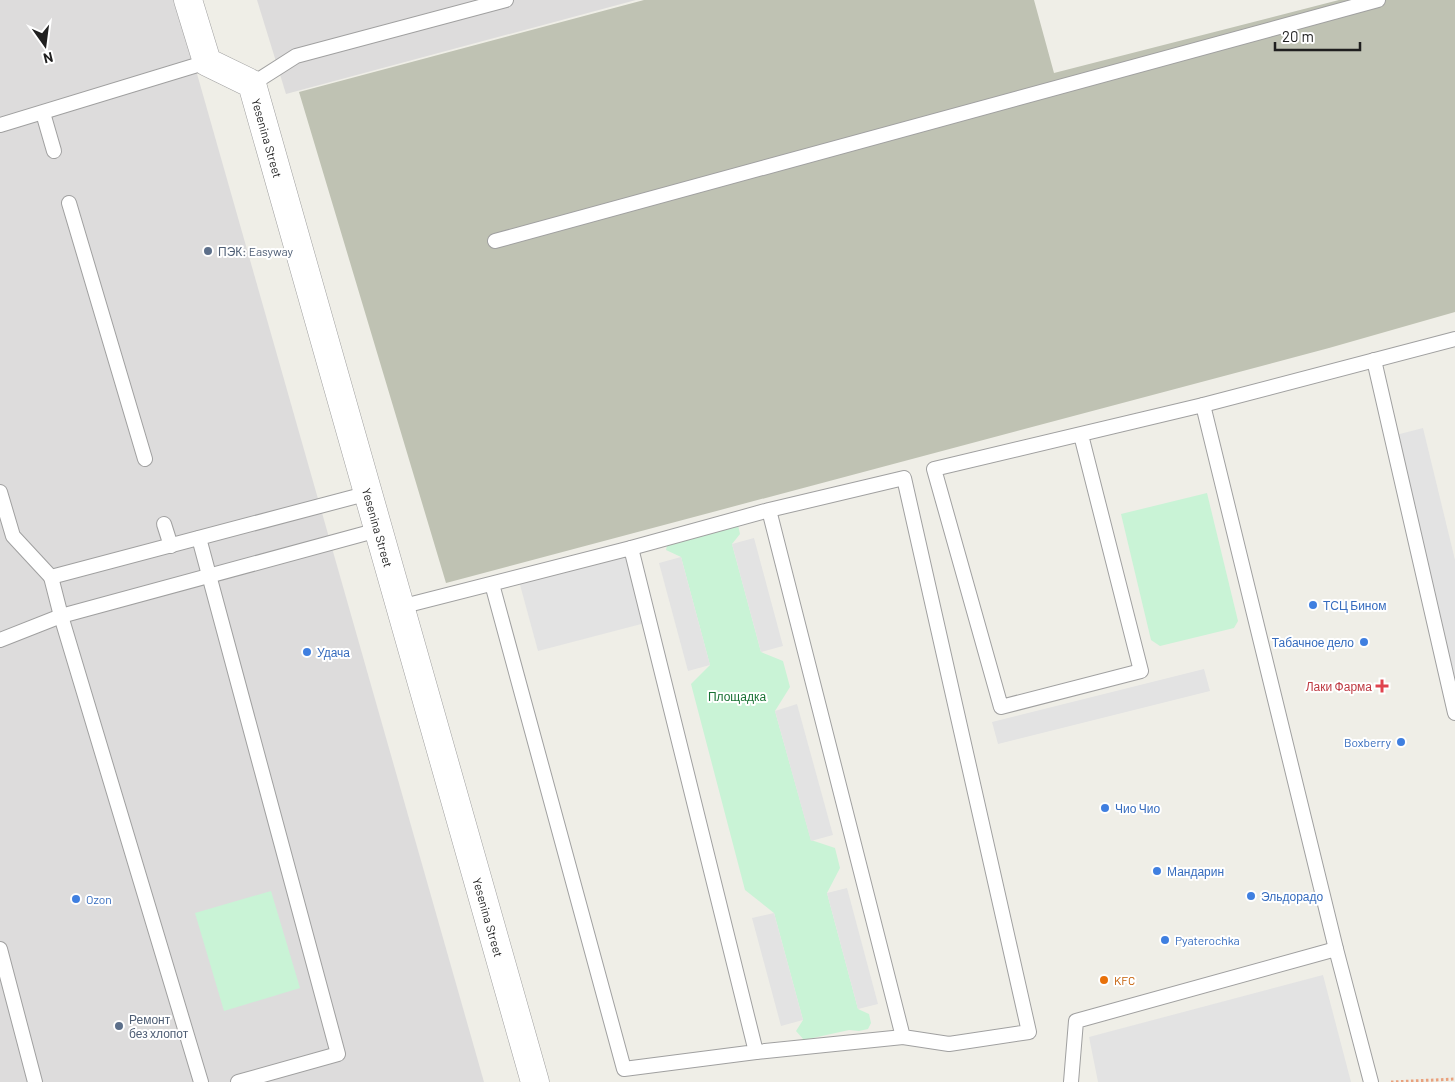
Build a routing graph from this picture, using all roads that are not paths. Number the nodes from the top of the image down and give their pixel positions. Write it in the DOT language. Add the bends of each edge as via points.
graph roads {
  1 [pos="188,0"];
  2 [pos="506,0"];
  3 [pos="1378,0"];
  4 [pos="207,62"];
  5 [pos="252,84"];
  6 [pos="43,113"];
  7 [pos="0,125"];
  8 [pos="54,151"];
  9 [pos="69,203"];
  10 [pos="495,241"];
  11 [pos="1455,339"];
  12 [pos="1374,360"];
  13 [pos="1204,405"];
  14 [pos="1081,435"];
  15 [pos="145,458"];
  16 [pos="0,492"];
  17 [pos="369,493"];
  18 [pos="770,510"];
  19 [pos="164,524"];
  20 [pos="378,530"];
  21 [pos="199,538"];
  22 [pos="171,546"];
  23 [pos="630,548"];
  24 [pos="209,576"];
  25 [pos="51,577"];
  26 [pos="492,584"];
  27 [pos="400,607"];
  28 [pos="61,616"];
  29 [pos="0,640"];
  30 [pos="1455,713"];
  31 [pos="0,949"];
  32 [pos="1336,949"];
  33 [pos="903,1037"];
  34 [pos="756,1052"];
  35 [pos="35,1082"];
  36 [pos="201,1082"];
  37 [pos="238,1082"];
  38 [pos="535,1082"];
  39 [pos="1071,1082"];
  40 [pos="1371,1082"];
  1 -- 4 [label="street"];
  2 -- 5 [label="lane" via="296,56"];
  3 -- 10 [label="lane"];
  4 -- 5 [label="street, Yesenina Street"];
  4 -- 6 [label="lane"];
  5 -- 17 [label="street, Yesenina Street"];
  6 -- 7 [label="lane"];
  6 -- 8 [label="lane"];
  9 -- 15 [label="lane"];
  11 -- 12 [label="lane"];
  12 -- 13 [label="lane"];
  12 -- 30 [label="lane"];
  13 -- 14 [label="lane"];
  13 -- 32 [label="lane"];
  14 -- 14 [label="lane" via="934,469 1001,707 1141,671"];
  16 -- 25 [label="lane" via="13,536"];
  17 -- 20 [label="street, Yesenina Street"];
  17 -- 21 [label="lane"];
  18 -- 23 [label="lane"];
  18 -- 33 [label="lane"];
  18 -- 33 [label="lane" via="904,478 1028,1032 949,1044"];
  19 -- 22 [label="lane"];
  20 -- 24 [label="lane"];
  20 -- 27 [label="street, Yesenina Street"];
  21 -- 22 [label="lane"];
  21 -- 24 [label="lane"];
  22 -- 25 [label="lane"];
  23 -- 26 [label="lane"];
  23 -- 34 [label="lane"];
  24 -- 28 [label="lane"];
  24 -- 37 [label="lane" via="338,1054"];
  25 -- 28 [label="lane"];
  26 -- 27 [label="lane"];
  26 -- 34 [label="lane" via="624,1069"];
  27 -- 38 [label="street, Yesenina Street"];
  28 -- 29 [label="lane"];
  28 -- 36 [label="lane"];
  31 -- 35 [label="lane"];
  32 -- 39 [label="lane" via="1076,1021"];
  32 -- 40 [label="lane"];
  33 -- 34 [label="lane"];
}
